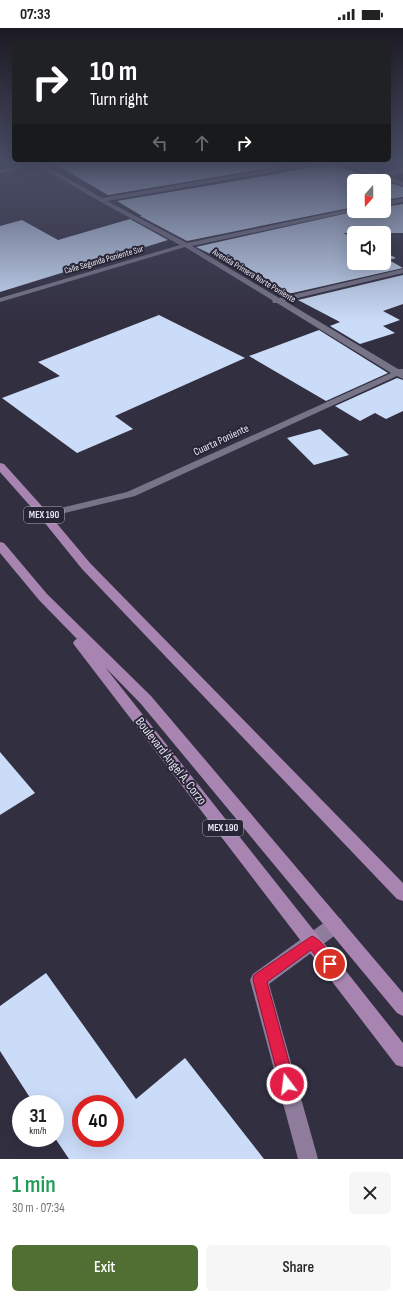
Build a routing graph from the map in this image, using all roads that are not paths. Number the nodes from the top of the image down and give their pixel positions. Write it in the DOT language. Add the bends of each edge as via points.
graph roads {
  1 [pos="130,216"];
  2 [pos="327,216"];
  3 [pos="186,246"];
  4 [pos="403,271"];
  5 [pos="0,300"];
  6 [pos="276,301"];
  7 [pos="401,373"];
  8 [pos="0,466"];
  9 [pos="44,515"];
  10 [pos="0,546"];
  11 [pos="43,597"];
  12 [pos="403,894"];
  13 [pos="334,925"];
  14 [pos="312,942"];
  15 [pos="403,1007"];
  16 [pos="402,1060"];
  17 [pos="308,1159"];
  1 -- 3 [label="street, Avenida Primera Norte Poniente"];
  2 -- 3 [label="street, Calle Segunda Poniente Sur"];
  3 -- 5 [label="street, Calle Segunda Poniente Sur"];
  3 -- 6 [label="street, Avenida Primera Norte Poniente"];
  4 -- 6 [label="street"];
  6 -- 7 [label="street, Avenida Primera Norte Poniente"];
  7 -- 9 [label="street, Cuarta Poniente" via="131,494"];
  8 -- 9 [label="main road, MEX 190"];
  9 -- 12 [label="main road, MEX 190" via="86,566"];
  10 -- 11 [label="main road, MEX 190"];
  11 -- 13 [label="main road, MEX 190" via="146,700"];
  11 -- 14 [label="main road, Boulevard Ángel A. Corzo / MEX 190"];
  13 -- 14 [label="street"];
  13 -- 15 [label="main road, MEX 190"];
  14 -- 16 [label="main road, Boulevard Ángel A. Corzo / MEX 190"];
  14 -- 17 [label="street" via="259,980"];
}
